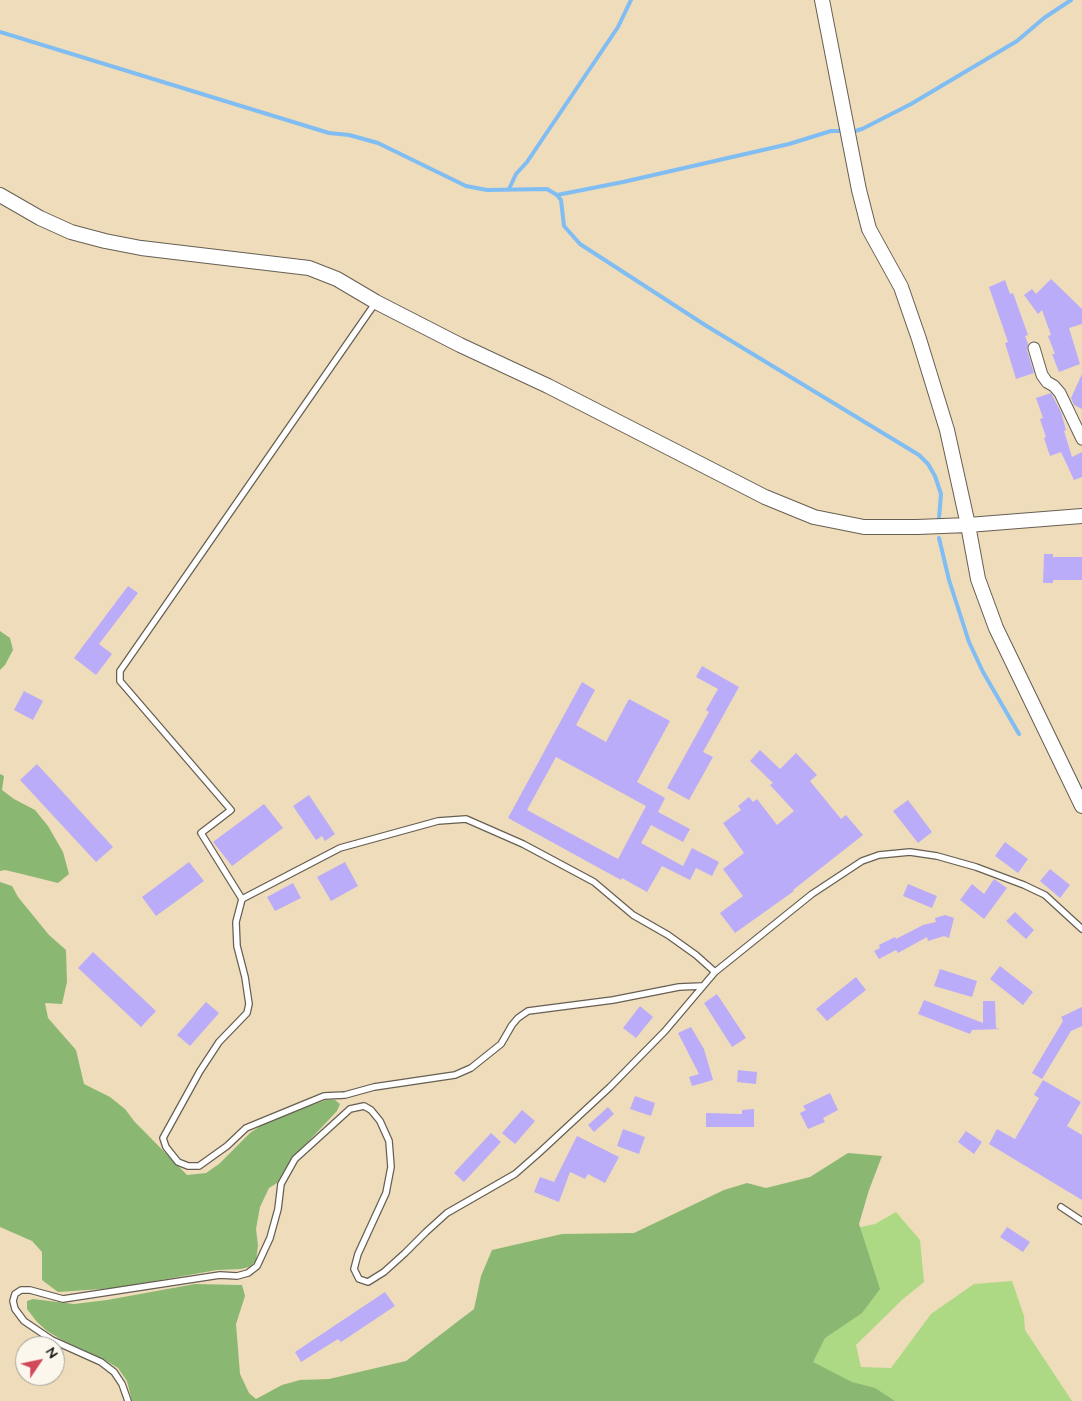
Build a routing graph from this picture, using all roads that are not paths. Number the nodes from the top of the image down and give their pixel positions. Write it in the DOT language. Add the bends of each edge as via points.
graph roads {
  1 [pos="822,0"];
  2 [pos="0,195"];
  3 [pos="376,302"];
  4 [pos="1034,348"];
  5 [pos="1082,439"];
  6 [pos="1082,516"];
  7 [pos="968,525"];
  8 [pos="1082,806"];
  9 [pos="242,898"];
  10 [pos="1082,929"];
  11 [pos="715,972"];
  12 [pos="702,986"];
  13 [pos="1061,1207"];
  14 [pos="1082,1221"];
  15 [pos="127,1400"];
  1 -- 7 [label="street" via="869,229 901,287 919,339 947,430"];
  2 -- 3 [label="street" via="40,218 88,237 141,248 309,268 337,279"];
  3 -- 7 [label="street" via="557,390 765,498 814,517 864,527"];
  3 -- 9 [label="lane" via="120,671 120,681 231,810 201,833"];
  4 -- 5 [label="street" via="1042,374 1060,393"];
  6 -- 7 [label="street"];
  7 -- 8 [label="street" via="978,580 996,628"];
  9 -- 11 [label="lane" via="340,848 438,821 466,819 594,882 633,915 696,954"];
  9 -- 12 [label="lane" via="236,922 237,946 245,977 247,1013 219,1042 163,1138 171,1155 188,1166 199,1166 212,1158 246,1128 324,1096 455,1076 471,1068 501,1044 512,1025 528,1011"];
  10 -- 11 [label="lane" via="1045,895 1024,884 938,856 910,852 879,855 862,861 812,894"];
  11 -- 12 [label="lane"];
  12 -- 15 [label="lane" via="665,1031 540,1152 515,1174 447,1213 406,1254 368,1282 359,1279 354,1269 386,1193 391,1167 389,1141 380,1121 364,1106 350,1108 296,1159 281,1184 270,1238 257,1266 248,1273 63,1299 30,1290 15,1294 15,1309 24,1321 52,1340 101,1362 114,1372"];
  13 -- 14 [label="lane"];
}
